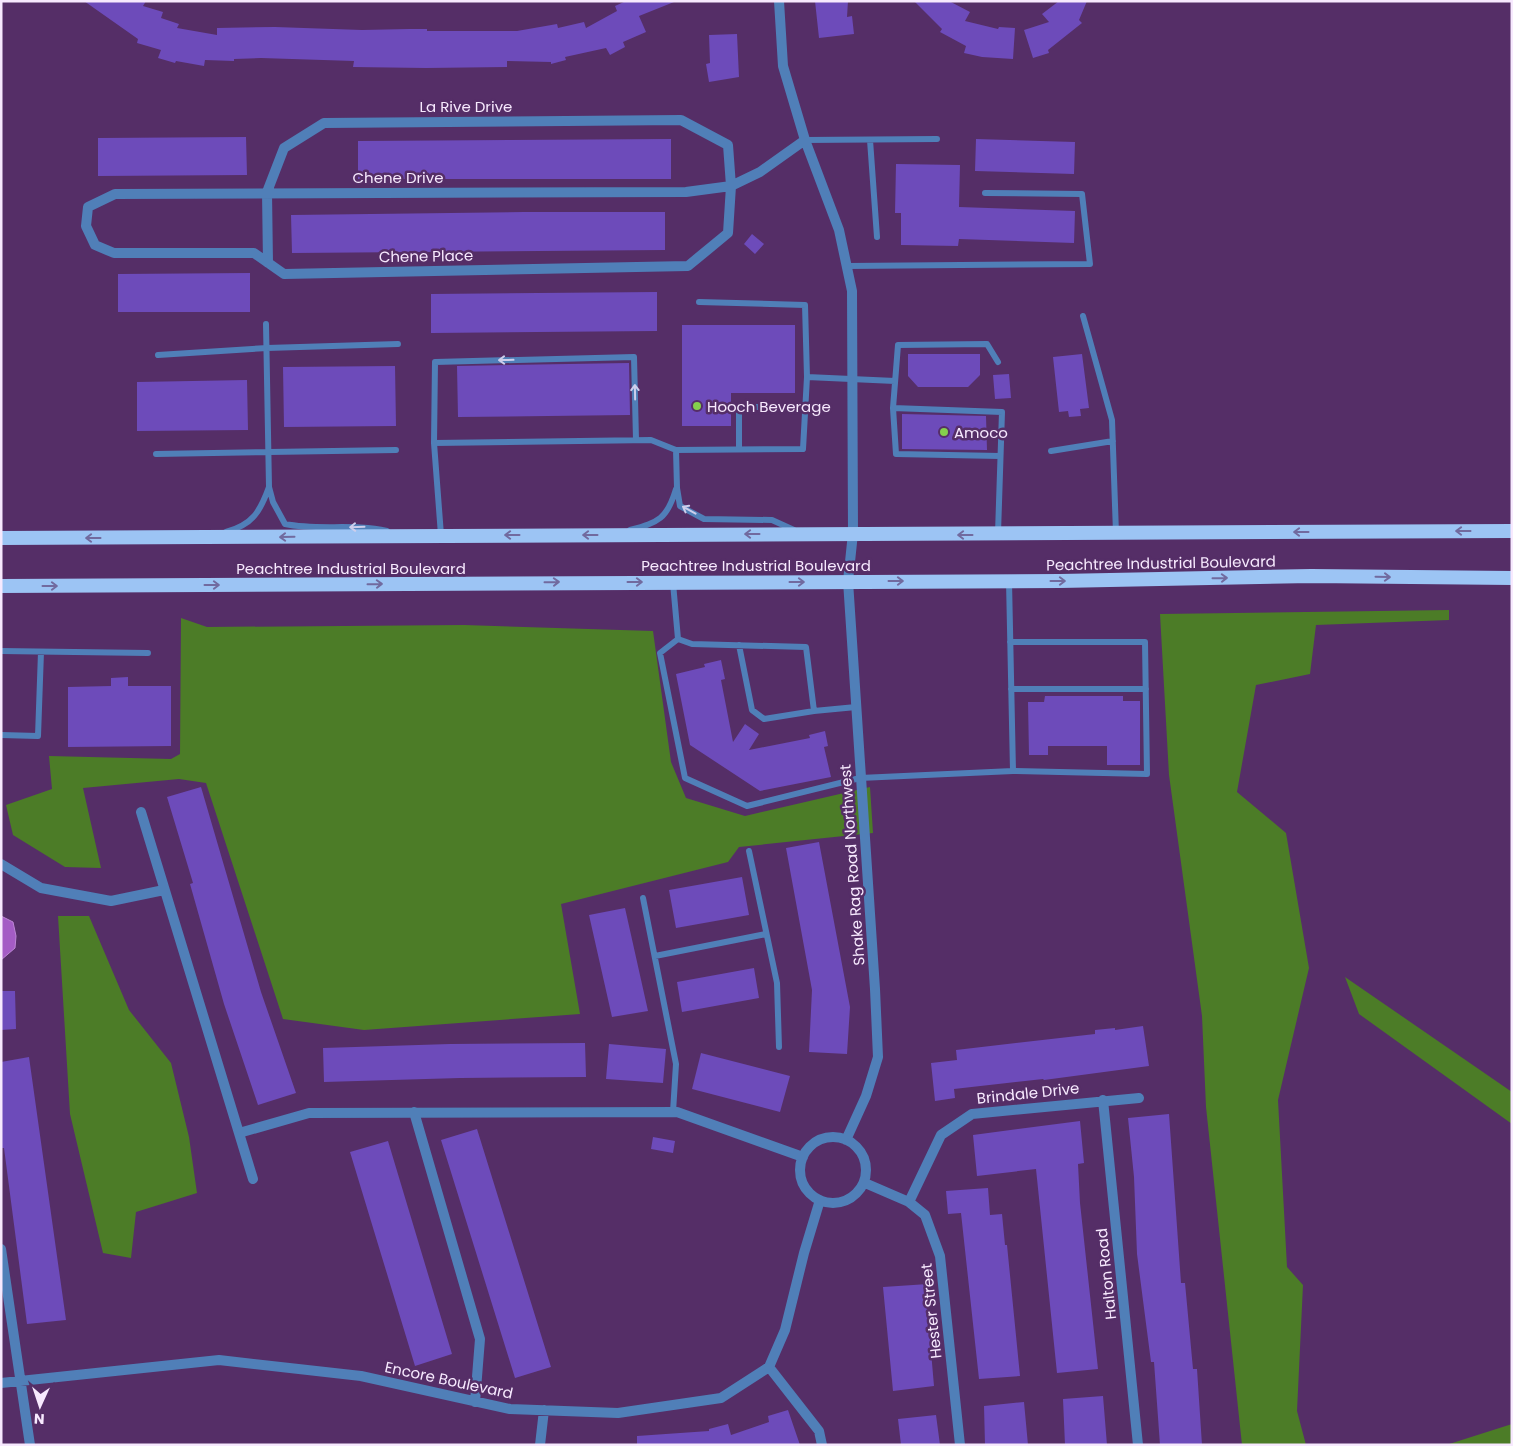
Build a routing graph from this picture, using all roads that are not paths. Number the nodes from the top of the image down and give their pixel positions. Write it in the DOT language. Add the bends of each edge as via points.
graph roads {
  1 [pos="779,1"];
  2 [pos="938,139"];
  3 [pos="805,140"];
  4 [pos="870,140"];
  5 [pos="731,186"];
  6 [pos="267,192"];
  7 [pos="985,193"];
  8 [pos="86,226"];
  9 [pos="877,237"];
  10 [pos="268,263"];
  11 [pos="847,266"];
  12 [pos="699,302"];
  13 [pos="1083,316"];
  14 [pos="266,324"];
  15 [pos="398,344"];
  16 [pos="267,348"];
  17 [pos="158,355"];
  18 [pos="998,362"];
  19 [pos="806,377"];
  20 [pos="854,379"];
  21 [pos="896,381"];
  22 [pos="805,406"];
  23 [pos="894,408"];
  24 [pos="636,440"];
  25 [pos="1113,441"];
  26 [pos="434,443"];
  27 [pos="739,449"];
  28 [pos="396,450"];
  29 [pos="676,450"];
  30 [pos="268,451"];
  31 [pos="1051,451"];
  32 [pos="156,454"];
  33 [pos="1000,456"];
  34 [pos="269,487"];
  35 [pos="677,488"];
  36 [pos="1512,531"];
  37 [pos="1116,533"];
  38 [pos="614,534"];
  39 [pos="802,534"];
  40 [pos="853,534"];
  41 [pos="998,534"];
  42 [pos="441,535"];
  43 [pos="405,536"];
  44 [pos="1,538"];
  45 [pos="203,538"];
  46 [pos="1512,578"];
  47 [pos="1009,581"];
  48 [pos="673,582"];
  49 [pos="848,582"];
  50 [pos="1,586"];
  51 [pos="678,639"];
  52 [pos="1010,642"];
  53 [pos="739,645"];
  54 [pos="1,651"];
  55 [pos="41,652"];
  56 [pos="148,653"];
  57 [pos="1012,689"];
  58 [pos="1146,689"];
  59 [pos="856,707"];
  60 [pos="814,711"];
  61 [pos="1,735"];
  62 [pos="1013,771"];
  63 [pos="860,778"];
  64 [pos="141,812"];
  65 [pos="750,851"];
  66 [pos="1,864"];
  67 [pos="164,890"];
  68 [pos="643,898"];
  69 [pos="766,934"];
  70 [pos="655,956"];
  71 [pos="779,1048"];
  72 [pos="1139,1098"];
  73 [pos="1103,1100"];
  74 [pos="414,1112"];
  75 [pos="672,1112"];
  76 [pos="239,1133"];
  77 [pos="846,1140"];
  78 [pos="803,1157"];
  79 [pos="253,1179"];
  80 [pos="865,1183"];
  81 [pos="820,1200"];
  82 [pos="909,1202"];
  83 [pos="1,1249"];
  84 [pos="6,1307"];
  85 [pos="769,1367"];
  86 [pos="21,1382"];
  87 [pos="1,1383"];
  88 [pos="475,1402"];
  89 [pos="544,1410"];
  90 [pos="30,1445"];
  91 [pos="540,1445"];
  92 [pos="822,1445"];
  93 [pos="960,1445"];
  94 [pos="1138,1445"];
  1 -- 3 [label="street, Shake Rag Road Northwest" via="783,66"];
  2 -- 4 [label="lane"];
  3 -- 4 [label="lane"];
  3 -- 5 [label="street, Chene Drive" via="760,172"];
  3 -- 11 [label="street, Shake Rag Road Northwest" via="839,230"];
  4 -- 9 [label="lane"];
  5 -- 6 [label="street, Chene Drive" via="686,192"];
  5 -- 6 [label="street, La Rive Drive" via="728,145 681,120 324,123 284,148"];
  5 -- 10 [label="street, Chene Place" via="728,232 688,266 284,274"];
  6 -- 8 [label="street, Chene Drive" via="115,194 88,207"];
  6 -- 10 [label="street, La Rive Drive"];
  7 -- 11 [label="lane" via="1082,194 1090,264"];
  8 -- 10 [label="street, Chene Place" via="95,245 114,253 254,253"];
  11 -- 20 [label="street, Shake Rag Road Northwest" via="852,291"];
  12 -- 19 [label="lane" via="805,305"];
  13 -- 25 [label="lane" via="1112,420"];
  14 -- 16 [label="lane"];
  15 -- 16 [label="lane"];
  16 -- 17 [label="lane"];
  16 -- 30 [label="lane"];
  18 -- 21 [label="lane" via="987,344 898,345"];
  19 -- 20 [label="lane"];
  19 -- 22 [label="lane"];
  20 -- 21 [label="lane"];
  20 -- 40 [label="street, Shake Rag Road Northwest"];
  21 -- 23 [label="lane"];
  22 -- 27 [label="lane" via="803,449"];
  22 -- 27 [label="lane" via="739,407"];
  23 -- 33 [label="lane" via="896,454"];
  23 -- 33 [label="lane" via="1002,412"];
  24 -- 26 [label="lane"];
  24 -- 26 [label="lane, one-way" via="634,357 435,362"];
  24 -- 29 [label="lane" via="651,440"];
  25 -- 31 [label="lane"];
  25 -- 37 [label="lane"];
  26 -- 42 [label="lane"];
  27 -- 29 [label="lane"];
  28 -- 30 [label="lane"];
  29 -- 35 [label="lane"];
  30 -- 32 [label="lane"];
  30 -- 34 [label="lane"];
  33 -- 41 [label="lane"];
  43 -- 34 [label="lane, one-way" via="366,526 305,528 285,524"];
  34 -- 45 [label="lane" via="251,522"];
  35 -- 38 [label="lane" via="671,506 656,523"];
  39 -- 35 [label="lane, one-way" via="772,520 704,519 680,506"];
  36 -- 37 [label="highway, Peachtree Industrial Boulevard, one-way"];
  37 -- 41 [label="highway, Peachtree Industrial Boulevard"];
  39 -- 38 [label="highway, Peachtree Industrial Boulevard, one-way"];
  38 -- 42 [label="highway, Peachtree Industrial Boulevard, one-way"];
  39 -- 40 [label="highway, Peachtree Industrial Boulevard"];
  41 -- 40 [label="highway, Peachtree Industrial Boulevard, one-way"];
  40 -- 49 [label="street, Shake Rag Road Northwest"];
  42 -- 43 [label="highway, Peachtree Industrial Boulevard"];
  43 -- 45 [label="highway, Peachtree Industrial Boulevard, one-way"];
  45 -- 44 [label="highway, Peachtree Industrial Boulevard, one-way"];
  47 -- 46 [label="highway, Peachtree Industrial Boulevard, one-way" via="1312,576"];
  49 -- 47 [label="highway, Peachtree Industrial Boulevard, one-way"];
  47 -- 52 [label="lane"];
  48 -- 49 [label="highway, Peachtree Industrial Boulevard, one-way"];
  50 -- 48 [label="highway, Peachtree Industrial Boulevard, one-way"];
  48 -- 51 [label="lane"];
  49 -- 59 [label="street, Shake Rag Road Northwest"];
  51 -- 53 [label="lane" via="692,644"];
  51 -- 63 [label="lane" via="660,653 685,778 747,806"];
  52 -- 57 [label="lane"];
  52 -- 58 [label="lane" via="1145,642"];
  53 -- 60 [label="lane" via="806,647"];
  53 -- 60 [label="lane" via="752,710 764,719"];
  54 -- 55 [label="lane"];
  55 -- 56 [label="lane"];
  55 -- 61 [label="lane" via="38,736"];
  57 -- 58 [label="lane"];
  57 -- 62 [label="lane"];
  58 -- 62 [label="lane" via="1147,774"];
  59 -- 60 [label="lane"];
  59 -- 63 [label="street, Shake Rag Road Northwest"];
  62 -- 63 [label="lane"];
  63 -- 77 [label="street, Shake Rag Road Northwest" via="878,1057 866,1096"];
  64 -- 67 [label="street"];
  65 -- 69 [label="lane"];
  66 -- 67 [label="street" via="41,888 111,901"];
  67 -- 76 [label="street"];
  68 -- 70 [label="lane"];
  69 -- 70 [label="lane"];
  69 -- 71 [label="lane" via="777,983"];
  70 -- 75 [label="lane" via="676,1064"];
  72 -- 73 [label="street, Brindale Drive"];
  73 -- 82 [label="street, Brindale Drive" via="972,1114 941,1135"];
  73 -- 94 [label="street, Halton Road"];
  74 -- 75 [label="street"];
  74 -- 76 [label="street" via="309,1113"];
  74 -- 88 [label="street" via="480,1338"];
  75 -- 78 [label="street"];
  76 -- 79 [label="street"];
  77 -- 78 [label="street" via="821,1139"];
  77 -- 80 [label="street" via="864,1158"];
  78 -- 81 [label="street" via="800,1165 802,1182 806,1190"];
  80 -- 81 [label="street" via="845,1201"];
  80 -- 82 [label="street, Hester Street"];
  81 -- 85 [label="street" via="785,1330"];
  82 -- 93 [label="street, Hester Street" via="925,1216 940,1256"];
  83 -- 84 [label="street"];
  84 -- 86 [label="street"];
  85 -- 89 [label="street, Encore Boulevard" via="721,1398 618,1413"];
  85 -- 92 [label="street" via="819,1431"];
  86 -- 87 [label="street, Encore Boulevard"];
  86 -- 88 [label="street, Encore Boulevard" via="219,1360 361,1376"];
  86 -- 90 [label="street"];
  88 -- 89 [label="street, Encore Boulevard" via="510,1409"];
  89 -- 91 [label="street"];
}
